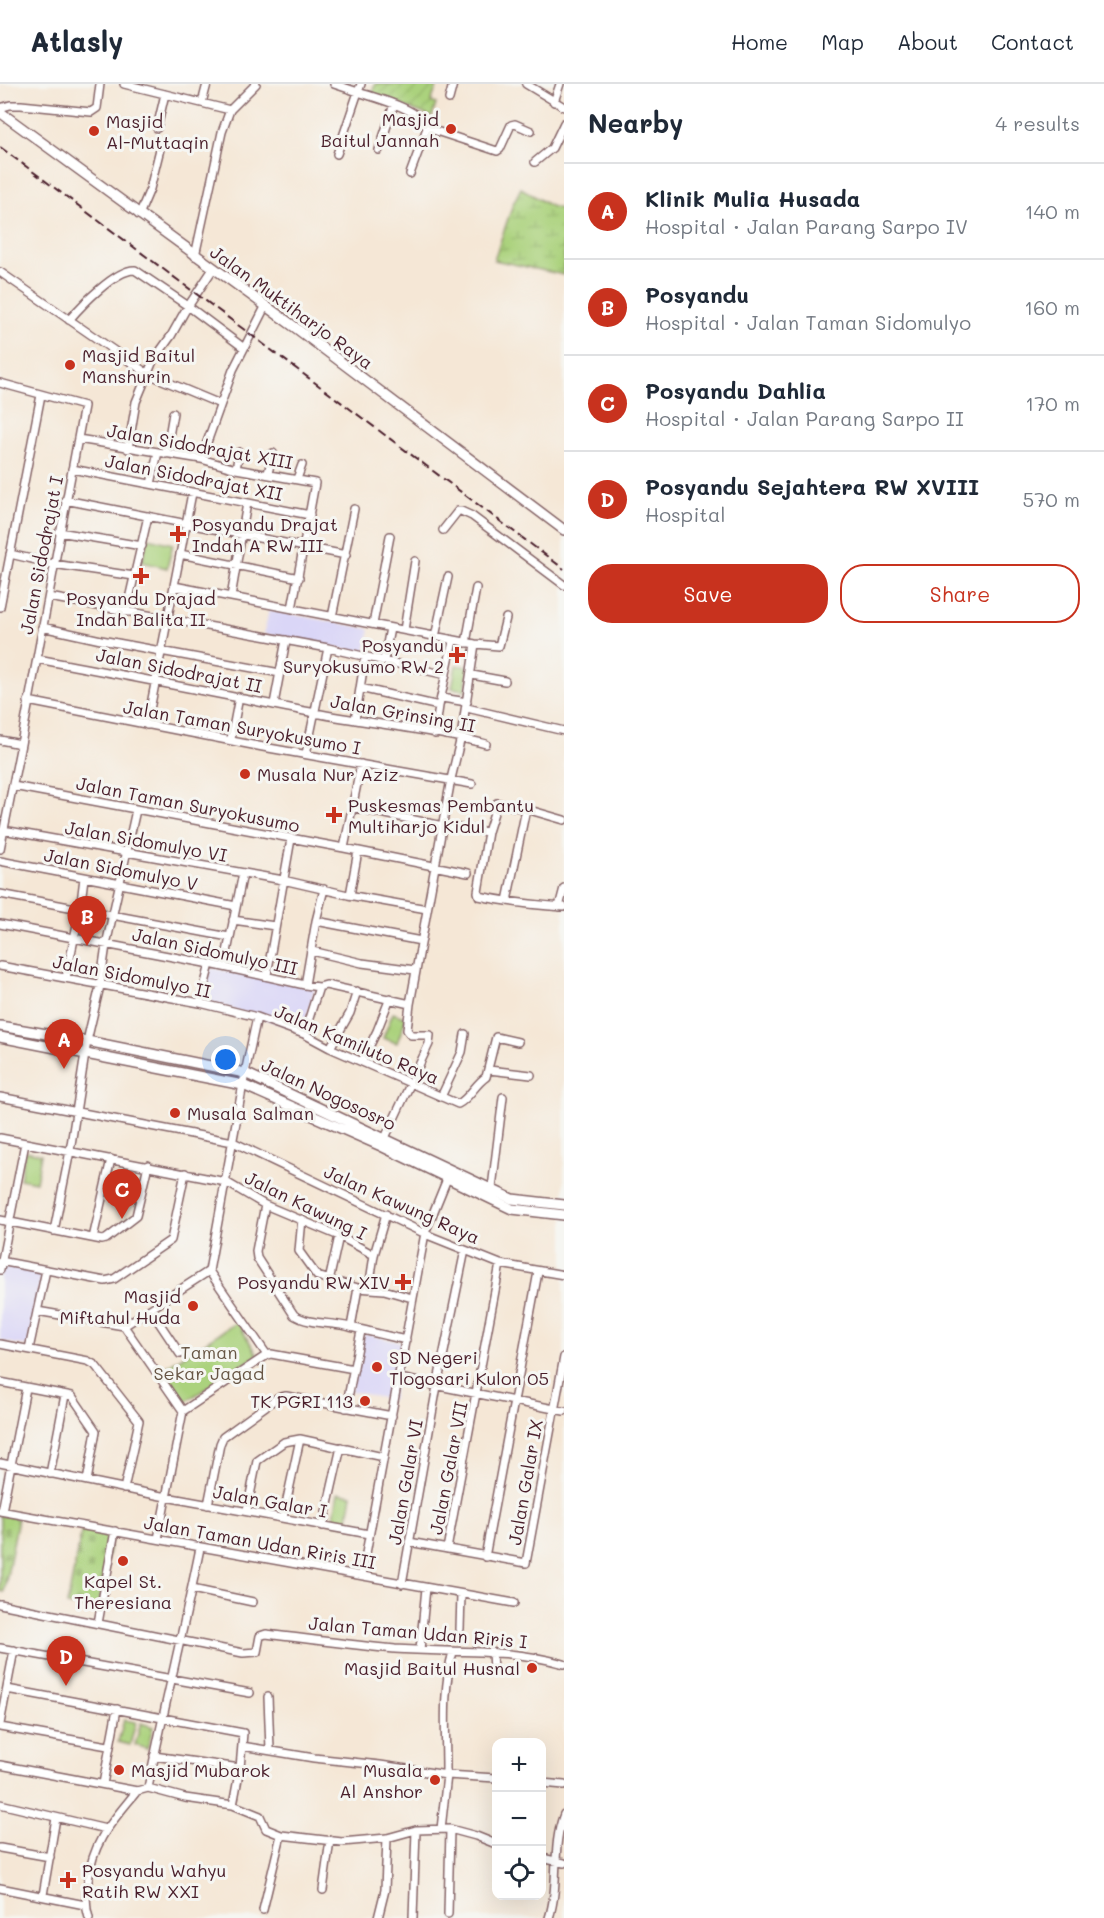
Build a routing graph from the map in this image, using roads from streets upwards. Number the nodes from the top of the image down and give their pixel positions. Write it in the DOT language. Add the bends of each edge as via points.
graph roads {
  1 [pos="100,84"];
  2 [pos="125,84"];
  3 [pos="207,84"];
  4 [pos="256,84"];
  5 [pos="334,84"];
  6 [pos="361,84"];
  7 [pos="453,84"];
  8 [pos="526,84"];
  9 [pos="560,84"];
  10 [pos="358,92"];
  11 [pos="165,94"];
  12 [pos="449,99"];
  13 [pos="554,102"];
  14 [pos="202,103"];
  15 [pos="394,104"];
  16 [pos="564,107"];
  17 [pos="0,110"];
  18 [pos="230,110"];
  19 [pos="564,123"];
  20 [pos="158,128"];
  21 [pos="427,128"];
  22 [pos="531,131"];
  23 [pos="160,149"];
  24 [pos="379,150"];
  25 [pos="337,154"];
  26 [pos="535,162"];
  27 [pos="410,174"];
  28 [pos="139,215"];
  29 [pos="195,256"];
  30 [pos="213,269"];
  31 [pos="0,272"];
  32 [pos="188,306"];
  33 [pos="265,307"];
  34 [pos="69,320"];
  35 [pos="244,348"];
  36 [pos="148,374"];
  37 [pos="0,383"];
  38 [pos="41,395"];
  39 [pos="220,404"];
  40 [pos="173,413"];
  41 [pos="78,439"];
  42 [pos="128,448"];
  43 [pos="158,452"];
  44 [pos="239,452"];
  45 [pos="273,453"];
  46 [pos="166,454"];
  47 [pos="201,459"];
  48 [pos="302,465"];
  49 [pos="72,469"];
  50 [pos="236,469"];
  51 [pos="268,473"];
  52 [pos="297,479"];
  53 [pos="151,484"];
  54 [pos="192,493"];
  55 [pos="65,500"];
  56 [pos="247,503"];
  57 [pos="354,509"];
  58 [pos="310,514"];
  59 [pos="148,516"];
  60 [pos="186,523"];
  61 [pos="443,530"];
  62 [pos="564,530"];
  63 [pos="60,532"];
  64 [pos="241,534"];
  65 [pos="390,536"];
  66 [pos="142,546"];
  67 [pos="305,546"];
  68 [pos="10,554"];
  69 [pos="180,554"];
  70 [pos="346,555"];
  71 [pos="415,561"];
  72 [pos="54,564"];
  73 [pos="236,565"];
  74 [pos="134,576"];
  75 [pos="448,577"];
  76 [pos="299,578"];
  77 [pos="564,585"];
  78 [pos="174,586"];
  79 [pos="476,588"];
  80 [pos="49,597"];
  81 [pos="231,597"];
  82 [pos="0,607"];
  83 [pos="292,609"];
  84 [pos="126,612"];
  85 [pos="332,617"];
  86 [pos="506,618"];
  87 [pos="167,619"];
  88 [pos="373,624"];
  89 [pos="42,627"];
  90 [pos="390,628"];
  91 [pos="404,630"];
  92 [pos="435,637"];
  93 [pos="286,640"];
  94 [pos="453,641"];
  95 [pos="466,643"];
  96 [pos="475,644"];
  97 [pos="328,648"];
  98 [pos="161,651"];
  99 [pos="365,657"];
  100 [pos="37,660"];
  101 [pos="384,660"];
  102 [pos="280,673"];
  103 [pos="446,675"];
  104 [pos="472,675"];
  105 [pos="156,681"];
  106 [pos="506,681"];
  107 [pos="360,688"];
  108 [pos="239,697"];
  109 [pos="28,701"];
  110 [pos="440,702"];
  111 [pos="274,704"];
  112 [pos="467,705"];
  113 [pos="314,713"];
  114 [pos="355,720"];
  115 [pos="147,725"];
  116 [pos="564,731"];
  117 [pos="435,734"];
  118 [pos="462,737"];
  119 [pos="231,739"];
  120 [pos="0,740"];
  121 [pos="21,744"];
  122 [pos="486,744"];
  123 [pos="306,754"];
  124 [pos="361,764"];
  125 [pos="451,779"];
  126 [pos="472,784"];
  127 [pos="13,786"];
  128 [pos="352,807"];
  129 [pos="526,809"];
  130 [pos="136,810"];
  131 [pos="564,820"];
  132 [pos="443,826"];
  133 [pos="3,830"];
  134 [pos="488,832"];
  135 [pos="291,838"];
  136 [pos="344,848"];
  137 [pos="0,849"];
  138 [pos="358,851"];
  139 [pos="126,853"];
  140 [pos="0,861"];
  141 [pos="436,867"];
  142 [pos="243,873"];
  143 [pos="468,873"];
  144 [pos="84,878"];
  145 [pos="283,880"];
  146 [pos="119,885"];
  147 [pos="564,888"];
  148 [pos="324,889"];
  149 [pos="0,894"];
  150 [pos="350,896"];
  151 [pos="507,901"];
  152 [pos="236,906"];
  153 [pos="562,907"];
  154 [pos="427,909"];
  155 [pos="80,910"];
  156 [pos="112,915"];
  157 [pos="233,920"];
  158 [pos="316,921"];
  159 [pos="0,924"];
  160 [pos="275,926"];
  161 [pos="229,937"];
  162 [pos="74,938"];
  163 [pos="421,941"];
  164 [pos="106,945"];
  165 [pos="312,951"];
  166 [pos="210,964"];
  167 [pos="0,966"];
  168 [pos="224,967"];
  169 [pos="415,970"];
  170 [pos="267,975"];
  171 [pos="66,978"];
  172 [pos="305,985"];
  173 [pos="100,986"];
  174 [pos="319,987"];
  175 [pos="357,991"];
  176 [pos="390,998"];
  177 [pos="200,1004"];
  178 [pos="410,1004"];
  179 [pos="257,1017"];
  180 [pos="0,1026"];
  181 [pos="304,1034"];
  182 [pos="465,1034"];
  183 [pos="0,1037"];
  184 [pos="87,1041"];
  185 [pos="518,1042"];
  186 [pos="330,1048"];
  187 [pos="85,1053"];
  188 [pos="362,1061"];
  189 [pos="489,1070"];
  190 [pos="245,1073"];
  191 [pos="531,1074"];
  192 [pos="411,1082"];
  193 [pos="243,1085"];
  194 [pos="0,1097"];
  195 [pos="441,1097"];
  196 [pos="503,1097"];
  197 [pos="75,1112"];
  198 [pos="0,1138"];
  199 [pos="385,1138"];
  200 [pos="233,1142"];
  201 [pos="25,1143"];
  202 [pos="70,1151"];
  203 [pos="111,1159"];
  204 [pos="148,1165"];
  205 [pos="185,1173"];
  206 [pos="449,1174"];
  207 [pos="226,1182"];
  208 [pos="492,1188"];
  209 [pos="265,1204"];
  210 [pos="564,1205"];
  211 [pos="386,1214"];
  212 [pos="564,1215"];
  213 [pos="302,1219"];
  214 [pos="0,1220"];
  215 [pos="9,1222"];
  216 [pos="54,1231"];
  217 [pos="425,1233"];
  218 [pos="339,1236"];
  219 [pos="93,1238"];
  220 [pos="465,1250"];
  221 [pos="374,1255"];
  222 [pos="1,1261"];
  223 [pos="500,1264"];
  224 [pos="0,1270"];
  225 [pos="46,1270"];
  226 [pos="209,1271"];
  227 [pos="538,1272"];
  228 [pos="564,1275"];
  229 [pos="329,1281"];
  230 [pos="358,1288"];
  231 [pos="369,1288"];
  232 [pos="412,1298"];
  233 [pos="150,1309"];
  234 [pos="37,1311"];
  235 [pos="124,1326"];
  236 [pos="351,1327"];
  237 [pos="362,1331"];
  238 [pos="406,1340"];
  239 [pos="0,1344"];
  240 [pos="29,1349"];
  241 [pos="180,1354"];
  242 [pos="267,1355"];
  243 [pos="564,1357"];
  244 [pos="354,1369"];
  245 [pos="399,1378"];
  246 [pos="0,1382"];
  247 [pos="437,1386"];
  248 [pos="26,1388"];
  249 [pos="478,1393"];
  250 [pos="65,1395"];
  251 [pos="514,1399"];
  252 [pos="346,1408"];
  253 [pos="560,1409"];
  254 [pos="183,1411"];
  255 [pos="392,1416"];
  256 [pos="300,1439"];
  257 [pos="340,1447"];
  258 [pos="383,1457"];
  259 [pos="0,1463"];
  260 [pos="10,1465"];
  261 [pos="50,1474"];
  262 [pos="87,1481"];
  263 [pos="124,1489"];
  264 [pos="166,1497"];
  265 [pos="208,1505"];
  266 [pos="247,1510"];
  267 [pos="1,1511"];
  268 [pos="283,1518"];
  269 [pos="324,1526"];
  270 [pos="115,1531"];
  271 [pos="369,1534"];
  272 [pos="158,1539"];
  273 [pos="409,1542"];
  274 [pos="200,1548"];
  275 [pos="447,1550"];
  276 [pos="485,1557"];
  277 [pos="362,1575"];
  278 [pos="402,1584"];
  279 [pos="426,1588"];
  280 [pos="192,1589"];
  281 [pos="461,1595"];
  282 [pos="253,1602"];
  283 [pos="514,1603"];
  284 [pos="0,1604"];
  285 [pos="98,1623"];
  286 [pos="460,1629"];
  287 [pos="182,1640"];
  288 [pos="0,1648"];
  289 [pos="14,1650"];
  290 [pos="420,1650"];
  291 [pos="453,1652"];
  292 [pos="492,1652"];
  293 [pos="564,1664"];
  294 [pos="493,1670"];
  295 [pos="171,1679"];
  296 [pos="6,1689"];
  297 [pos="250,1693"];
  298 [pos="268,1697"];
  299 [pos="117,1709"];
  300 [pos="163,1717"];
  301 [pos="0,1726"];
  302 [pos="108,1746"];
  303 [pos="242,1746"];
  304 [pos="270,1749"];
  305 [pos="154,1756"];
  306 [pos="0,1765"];
  307 [pos="240,1768"];
  308 [pos="447,1774"];
  309 [pos="492,1778"];
  310 [pos="546,1783"];
  311 [pos="103,1784"];
  312 [pos="564,1785"];
  313 [pos="148,1788"];
  314 [pos="137,1791"];
  315 [pos="0,1804"];
  316 [pos="233,1805"];
  317 [pos="564,1814"];
  318 [pos="56,1818"];
  319 [pos="106,1829"];
  320 [pos="441,1829"];
  321 [pos="450,1829"];
  322 [pos="416,1830"];
  323 [pos="281,1835"];
  324 [pos="387,1838"];
  325 [pos="330,1840"];
  326 [pos="492,1842"];
  327 [pos="0,1848"];
  328 [pos="50,1857"];
  329 [pos="560,1862"];
  330 [pos="0,1888"];
  331 [pos="323,1890"];
  332 [pos="43,1896"];
  333 [pos="85,1905"];
  334 [pos="263,1910"];
  335 [pos="448,1914"];
  336 [pos="89,1918"];
  337 [pos="378,1918"];
  338 [pos="413,1918"];
  339 [pos="549,1918"];
  1 -- 17 [label="street" via="97,108 91,112 21,105"];
  2 -- 11 [label="street"];
  3 -- 14 [label="street"];
  4 -- 18 [label="street"];
  5 -- 10 [label="street"];
  6 -- 10 [label="street"];
  7 -- 12 [label="street"];
  8 -- 13 [label="street"];
  9 -- 13 [label="street"];
  10 -- 15 [label="street"];
  10 -- 25 [label="street"];
  11 -- 14 [label="street"];
  11 -- 20 [label="street"];
  13 -- 16 [label="street"];
  14 -- 18 [label="street"];
  15 -- 21 [label="street" via="422,118"];
  15 -- 24 [label="street"];
  17 -- 28 [label="street, Jalan Muktiharjo Raya"];
  18 -- 29 [label="street"];
  19 -- 26 [label="street" via="552,148"];
  21 -- 22 [label="street" via="497,151 511,125"];
  21 -- 27 [label="street"];
  23 -- 28 [label="street"];
  28 -- 29 [label="street, Jalan Muktiharjo Raya"];
  29 -- 30 [label="street, Jalan Muktiharjo Raya"];
  30 -- 32 [label="street"];
  30 -- 33 [label="street, Jalan Muktiharjo Raya"];
  31 -- 34 [label="street"];
  32 -- 34 [label="street" via="139,272 130,270 117,275 86,300"];
  32 -- 35 [label="street"];
  32 -- 36 [label="street"];
  33 -- 35 [label="street"];
  33 -- 62 [label="street, Jalan Muktiharjo Raya"];
  34 -- 36 [label="street"];
  35 -- 39 [label="street"];
  36 -- 39 [label="street"];
  36 -- 42 [label="street" via="136,402"];
  37 -- 38 [label="street"];
  38 -- 41 [label="street, Jalan Sidodrajat I" via="84,406"];
  38 -- 68 [label="street"];
  39 -- 47 [label="street"];
  40 -- 46 [label="street"];
  41 -- 42 [label="street, Jalan Sidodrajat XIII"];
  41 -- 49 [label="street, Jalan Sidodrajat I"];
  42 -- 43 [label="street, Jalan Sidodrajat XIII"];
  43 -- 46 [label="street, Jalan Sidodrajat XIII"];
  43 -- 53 [label="street"];
  44 -- 50 [label="street"];
  45 -- 51 [label="street"];
  46 -- 47 [label="street, Jalan Sidodrajat XIII"];
  47 -- 50 [label="street, Jalan Sidodrajat XIII"];
  48 -- 52 [label="street"];
  49 -- 53 [label="street, Jalan Sidodrajat XII"];
  49 -- 55 [label="street, Jalan Sidodrajat I"];
  50 -- 51 [label="street, Jalan Sidodrajat XIII"];
  51 -- 52 [label="street, Jalan Sidodrajat XIII"];
  52 -- 58 [label="street, Jalan Sidodrajat XIII" via="316,485"];
  53 -- 54 [label="street, Jalan Sidodrajat XII"];
  54 -- 56 [label="street, Jalan Sidodrajat XII"];
  54 -- 60 [label="street"];
  55 -- 59 [label="street"];
  55 -- 63 [label="street, Jalan Sidodrajat I"];
  56 -- 58 [label="street, Jalan Sidodrajat XII"];
  56 -- 64 [label="street"];
  57 -- 70 [label="street"];
  58 -- 67 [label="street"];
  59 -- 60 [label="street"];
  59 -- 66 [label="street"];
  60 -- 64 [label="street"];
  60 -- 69 [label="street"];
  61 -- 77 [label="street" via="461,511"];
  63 -- 66 [label="street"];
  63 -- 72 [label="street, Jalan Sidodrajat I"];
  64 -- 67 [label="street"];
  64 -- 73 [label="street"];
  65 -- 88 [label="street"];
  66 -- 74 [label="street"];
  67 -- 70 [label="street"];
  67 -- 76 [label="street"];
  68 -- 72 [label="street"];
  68 -- 82 [label="street"];
  69 -- 73 [label="street"];
  69 -- 78 [label="street"];
  70 -- 85 [label="street"];
  71 -- 91 [label="street"];
  72 -- 74 [label="street"];
  72 -- 80 [label="street, Jalan Sidodrajat I"];
  73 -- 76 [label="street"];
  73 -- 81 [label="street"];
  74 -- 84 [label="street"];
  75 -- 92 [label="street"];
  76 -- 83 [label="street"];
  78 -- 81 [label="street"];
  78 -- 87 [label="street"];
  79 -- 95 [label="street"];
  80 -- 84 [label="street"];
  80 -- 89 [label="street, Jalan Sidodrajat I"];
  81 -- 83 [label="street"];
  83 -- 85 [label="street"];
  84 -- 87 [label="street"];
  85 -- 88 [label="street"];
  86 -- 96 [label="street" via="500,645"];
  87 -- 93 [label="street"];
  87 -- 98 [label="street"];
  88 -- 90 [label="street"];
  89 -- 98 [label="street"];
  89 -- 100 [label="street, Jalan Sidodrajat I"];
  90 -- 91 [label="street"];
  90 -- 101 [label="street"];
  91 -- 92 [label="street"];
  92 -- 94 [label="street"];
  93 -- 97 [label="street"];
  93 -- 102 [label="street"];
  94 -- 95 [label="street"];
  94 -- 103 [label="street"];
  95 -- 96 [label="street"];
  96 -- 104 [label="street"];
  97 -- 99 [label="street"];
  97 -- 113 [label="street"];
  98 -- 102 [label="street"];
  98 -- 105 [label="street"];
  99 -- 101 [label="street"];
  99 -- 107 [label="street"];
  100 -- 105 [label="street, Jalan Sidodrajat II"];
  100 -- 109 [label="street, Jalan Sidodrajat I"];
  101 -- 103 [label="street"];
  102 -- 111 [label="street"];
  103 -- 110 [label="street"];
  104 -- 106 [label="street"];
  104 -- 112 [label="street"];
  105 -- 108 [label="street, Jalan Sidodrajat II"];
  105 -- 115 [label="street"];
  107 -- 110 [label="street"];
  107 -- 114 [label="street"];
  108 -- 111 [label="street, Jalan Sidodrajat II"];
  108 -- 119 [label="street"];
  109 -- 115 [label="street, Jalan Taman Suryokusumo I"];
  109 -- 121 [label="street, Jalan Sidodrajat I"];
  110 -- 112 [label="street"];
  110 -- 117 [label="street"];
  111 -- 113 [label="street, Jalan Sidodrajat II"];
  112 -- 116 [label="street"];
  112 -- 118 [label="street"];
  113 -- 114 [label="street, Jalan Grinsing II"];
  113 -- 123 [label="street"];
  114 -- 117 [label="street, Jalan Grinsing II"];
  115 -- 119 [label="street, Jalan Taman Suryokusumo I"];
  117 -- 118 [label="street, Jalan Grinsing II"];
  118 -- 122 [label="street, Jalan Grinsing II"];
  118 -- 125 [label="street"];
  119 -- 123 [label="street, Jalan Taman Suryokusumo I"];
  120 -- 121 [label="street"];
  121 -- 127 [label="street, Jalan Sidodrajat I"];
  123 -- 124 [label="street, Jalan Taman Suryokusumo I"];
  124 -- 125 [label="street, Jalan Taman Suryokusumo I"];
  124 -- 128 [label="street"];
  125 -- 126 [label="street, Jalan Taman Suryokusumo I"];
  125 -- 132 [label="street"];
  127 -- 130 [label="street, Jalan Taman Suryokusumo"];
  127 -- 133 [label="street, Jalan Sidodrajat I"];
  128 -- 132 [label="street"];
  128 -- 136 [label="street"];
  129 -- 131 [label="street"];
  129 -- 134 [label="street" via="497,803"];
  129 -- 151 [label="street"];
  130 -- 135 [label="street, Jalan Taman Suryokusumo"];
  130 -- 139 [label="street"];
  132 -- 134 [label="street"];
  132 -- 141 [label="street"];
  133 -- 137 [label="street, Jalan Sidodrajat I"];
  133 -- 139 [label="street, Jalan Sidomulyo VI"];
  134 -- 151 [label="street" via="479,896"];
  135 -- 136 [label="street, Jalan Taman Suryokusumo"];
  135 -- 145 [label="street"];
  136 -- 138 [label="street, Jalan Taman Suryokusumo"];
  138 -- 141 [label="street, Jalan Taman Suryokusumo"];
  138 -- 150 [label="street"];
  139 -- 142 [label="street, Jalan Sidomulyo VI"];
  139 -- 146 [label="street"];
  140 -- 144 [label="street, Jalan Sidomulyo V"];
  141 -- 143 [label="street, Jalan Taman Suryokusumo"];
  141 -- 154 [label="street"];
  142 -- 145 [label="street, Jalan Sidomulyo VI"];
  142 -- 152 [label="street"];
  144 -- 146 [label="street, Jalan Sidomulyo V"];
  144 -- 155 [label="street"];
  145 -- 148 [label="street, Jalan Sidomulyo VI"];
  145 -- 160 [label="street"];
  146 -- 152 [label="street, Jalan Sidomulyo V"];
  146 -- 156 [label="street"];
  147 -- 153 [label="street"];
  148 -- 150 [label="street, Jalan Sidomulyo VI"];
  148 -- 158 [label="street"];
  149 -- 155 [label="street"];
  150 -- 154 [label="street, Jalan Sidomulyo VI"];
  151 -- 153 [label="street"];
  152 -- 157 [label="street"];
  154 -- 163 [label="street"];
  155 -- 156 [label="street"];
  155 -- 162 [label="street"];
  156 -- 161 [label="street"];
  156 -- 164 [label="street"];
  157 -- 160 [label="street"];
  157 -- 161 [label="street"];
  158 -- 163 [label="street"];
  158 -- 165 [label="street"];
  159 -- 162 [label="street"];
  160 -- 170 [label="street"];
  161 -- 168 [label="street"];
  162 -- 164 [label="street, Jalan Sidomulyo III"];
  162 -- 171 [label="street"];
  163 -- 169 [label="street"];
  164 -- 166 [label="street, Jalan Sidomulyo III"];
  164 -- 173 [label="street"];
  165 -- 169 [label="street"];
  165 -- 172 [label="street"];
  166 -- 168 [label="street, Jalan Sidomulyo III"];
  166 -- 177 [label="street"];
  167 -- 171 [label="street, Jalan Sidomulyo II"];
  168 -- 170 [label="street, Jalan Sidomulyo III"];
  169 -- 178 [label="street"];
  170 -- 172 [label="street, Jalan Sidomulyo III"];
  171 -- 173 [label="street, Jalan Sidomulyo II"];
  172 -- 174 [label="street, Jalan Sidomulyo III"];
  173 -- 177 [label="street, Jalan Sidomulyo II"];
  173 -- 184 [label="street"];
  174 -- 175 [label="street, Jalan Sidomulyo III"];
  174 -- 181 [label="street"];
  175 -- 176 [label="street, Jalan Sidomulyo III"];
  175 -- 186 [label="street" via="350,1013"];
  176 -- 178 [label="street, Jalan Sidomulyo III"];
  176 -- 188 [label="street"];
  177 -- 179 [label="street, Jalan Sidomulyo II"];
  178 -- 192 [label="street" via="407,1030 411,1035 430,1035"];
  179 -- 181 [label="street, Jalan Kamiluto Raya"];
  179 -- 190 [label="street, Jalan Kamiluto Raya"];
  180 -- 184 [label="street, Jalan Nogososro"];
  181 -- 186 [label="street, Jalan Kamiluto Raya"];
  182 -- 195 [label="street" via="462,1052"];
  183 -- 187 [label="street, Jalan Nogososro"];
  184 -- 187 [label="street"];
  184 -- 190 [label="street, Jalan Nogososro"];
  185 -- 189 [label="street" via="496,1037"];
  186 -- 188 [label="street, Jalan Kamiluto Raya"];
  187 -- 193 [label="street, Jalan Nogososro"];
  187 -- 197 [label="street"];
  188 -- 192 [label="street, Jalan Kamiluto Raya"];
  189 -- 191 [label="street"];
  189 -- 195 [label="street, Jalan Kamiluto Raya" via="463,1102 458,1104"];
  190 -- 193 [label="street, Jalan Kamiluto Raya"];
  190 -- 199 [label="street, Jalan Nogososro"];
  192 -- 195 [label="street, Jalan Kamiluto Raya"];
  192 -- 199 [label="street"];
  193 -- 200 [label="street, Jalan Kamiluto Raya"];
  193 -- 206 [label="street, Jalan Nogososro"];
  194 -- 197 [label="street, Jalan Kawung Raya"];
  196 -- 208 [label="street"];
  197 -- 200 [label="street, Jalan Kawung Raya"];
  197 -- 202 [label="street"];
  198 -- 201 [label="street, Jalan Kawung I"];
  199 -- 206 [label="street, Jalan Nogososro"];
  200 -- 207 [label="street, Jalan Kamiluto Raya"];
  200 -- 211 [label="street, Jalan Kawung Raya"];
  201 -- 202 [label="street, Jalan Kawung I"];
  201 -- 215 [label="street"];
  202 -- 203 [label="street, Jalan Kawung I"];
  202 -- 216 [label="street"];
  203 -- 204 [label="street, Jalan Kawung I"];
  203 -- 219 [label="street"];
  204 -- 205 [label="street, Jalan Kawung I"];
  204 -- 219 [label="street" via="136,1216 106,1239"];
  205 -- 207 [label="street, Jalan Kawung I"];
  205 -- 225 [label="street" via="169,1242 109,1281"];
  206 -- 208 [label="street, Jalan Nogososro"];
  206 -- 212 [label="street, Jalan Nogososro" via="512,1209"];
  206 -- 217 [label="street"];
  207 -- 209 [label="street, Jalan Kawung I"];
  207 -- 226 [label="street, Jalan Kamiluto Raya"];
  208 -- 210 [label="street, Jalan Nogososro" via="512,1199"];
  209 -- 213 [label="street, Jalan Kawung I"];
  209 -- 236 [label="street" via="257,1258 289,1311 298,1318"];
  211 -- 217 [label="street, Jalan Kawung Raya"];
  211 -- 221 [label="street"];
  213 -- 218 [label="street, Jalan Kawung I"];
  213 -- 229 [label="street" via="299,1251 317,1276"];
  214 -- 215 [label="street"];
  215 -- 216 [label="street"];
  215 -- 222 [label="street"];
  216 -- 219 [label="street"];
  217 -- 220 [label="street, Jalan Kawung Raya"];
  217 -- 232 [label="street"];
  218 -- 221 [label="street, Jalan Kawung I"];
  218 -- 229 [label="street"];
  220 -- 223 [label="street, Jalan Kawung Raya"];
  220 -- 247 [label="street, Jalan Galar VI"];
  221 -- 231 [label="street"];
  222 -- 224 [label="street"];
  222 -- 225 [label="street"];
  223 -- 227 [label="street, Jalan Kawung Raya"];
  223 -- 249 [label="street, Jalan Galar VII"];
  225 -- 234 [label="street"];
  226 -- 233 [label="street"];
  226 -- 242 [label="street"];
  227 -- 228 [label="street, Jalan Kawung Raya"];
  227 -- 251 [label="street"];
  229 -- 230 [label="street"];
  230 -- 231 [label="street"];
  230 -- 236 [label="street"];
  231 -- 232 [label="street"];
  232 -- 238 [label="street"];
  233 -- 235 [label="street"];
  233 -- 241 [label="street"];
  234 -- 235 [label="street"];
  234 -- 240 [label="street"];
  235 -- 254 [label="street"];
  236 -- 237 [label="street"];
  237 -- 238 [label="street"];
  237 -- 244 [label="street"];
  238 -- 245 [label="street"];
  239 -- 240 [label="street"];
  240 -- 263 [label="street" via="95,1365 139,1421"];
  242 -- 244 [label="street"];
  242 -- 254 [label="street"];
  243 -- 253 [label="street, Jalan Galar IX"];
  244 -- 252 [label="street"];
  245 -- 247 [label="street"];
  245 -- 255 [label="street"];
  246 -- 248 [label="street"];
  247 -- 249 [label="street"];
  247 -- 273 [label="street, Jalan Galar VI"];
  248 -- 250 [label="street"];
  248 -- 260 [label="street"];
  249 -- 251 [label="street"];
  249 -- 275 [label="street, Jalan Galar VII"];
  250 -- 261 [label="street"];
  250 -- 262 [label="street" via="72,1396 96,1431"];
  251 -- 253 [label="street"];
  251 -- 276 [label="street"];
  252 -- 255 [label="street"];
  252 -- 265 [label="street" via="286,1396 277,1398 223,1437"];
  253 -- 276 [label="street, Jalan Galar IX" via="526,1563"];
  254 -- 264 [label="street"];
  255 -- 258 [label="street"];
  256 -- 257 [label="street"];
  256 -- 266 [label="street" via="284,1442 256,1461"];
  256 -- 268 [label="street"];
  257 -- 258 [label="street"];
  257 -- 269 [label="street"];
  258 -- 271 [label="street"];
  259 -- 260 [label="street, Jalan Galar I"];
  260 -- 261 [label="street, Jalan Galar I"];
  260 -- 267 [label="street"];
  261 -- 262 [label="street, Jalan Galar I"];
  262 -- 263 [label="street, Jalan Galar I"];
  263 -- 264 [label="street, Jalan Galar I"];
  264 -- 265 [label="street, Jalan Galar I"];
  264 -- 272 [label="street"];
  265 -- 266 [label="street, Jalan Galar I"];
  266 -- 268 [label="street, Jalan Galar I"];
  267 -- 270 [label="street, Jalan Taman Udan Riris III"];
  268 -- 269 [label="street, Jalan Galar I"];
  269 -- 271 [label="street, Jalan Galar I"];
  270 -- 272 [label="street, Jalan Taman Udan Riris III"];
  270 -- 285 [label="street"];
  271 -- 277 [label="street"];
  272 -- 274 [label="street, Jalan Taman Udan Riris III"];
  273 -- 275 [label="street"];
  273 -- 278 [label="street, Jalan Galar VI"];
  274 -- 277 [label="street, Jalan Taman Udan Riris III"];
  274 -- 280 [label="street"];
  275 -- 276 [label="street"];
  277 -- 278 [label="street, Jalan Taman Udan Riris III"];
  278 -- 279 [label="street, Jalan Taman Udan Riris III"];
  279 -- 281 [label="street, Jalan Taman Udan Riris III"];
  279 -- 290 [label="street"];
  280 -- 282 [label="street"];
  280 -- 287 [label="street"];
  281 -- 283 [label="street, Jalan Taman Udan Riris III"];
  281 -- 286 [label="street"];
  284 -- 285 [label="street, Jalan Taman Udan Riris I"];
  285 -- 287 [label="street, Jalan Taman Udan Riris I"];
  287 -- 290 [label="street, Jalan Taman Udan Riris I" via="243,1653 254,1652 260,1636 266,1634"];
  287 -- 295 [label="street"];
  288 -- 289 [label="street"];
  289 -- 295 [label="street"];
  289 -- 296 [label="street"];
  290 -- 291 [label="street, Jalan Taman Udan Riris I"];
  291 -- 292 [label="street, Jalan Taman Udan Riris I"];
  291 -- 308 [label="street" via="448,1668"];
  292 -- 293 [label="street, Jalan Taman Udan Riris I"];
  292 -- 294 [label="street"];
  295 -- 297 [label="street"];
  295 -- 300 [label="street"];
  296 -- 299 [label="street"];
  296 -- 301 [label="street"];
  298 -- 304 [label="street"];
  299 -- 300 [label="street"];
  299 -- 302 [label="street"];
  300 -- 303 [label="street" via="236,1730 244,1735"];
  300 -- 305 [label="street"];
  301 -- 302 [label="street"];
  302 -- 311 [label="street"];
  303 -- 304 [label="street"];
  303 -- 307 [label="street"];
  304 -- 308 [label="street"];
  305 -- 307 [label="street"];
  305 -- 313 [label="street"];
  306 -- 311 [label="street"];
  307 -- 316 [label="street"];
  308 -- 309 [label="street"];
  308 -- 320 [label="street"];
  310 -- 312 [label="street"];
  311 -- 314 [label="street"];
  313 -- 314 [label="street"];
  313 -- 316 [label="street"];
  314 -- 319 [label="street"];
  315 -- 318 [label="street"];
  316 -- 323 [label="street" via="256,1814 266,1829"];
  317 -- 329 [label="street" via="556,1844"];
  318 -- 319 [label="street"];
  318 -- 328 [label="street"];
  319 -- 333 [label="street" via="90,1863"];
  320 -- 321 [label="street"];
  320 -- 322 [label="street"];
  321 -- 326 [label="street"];
  321 -- 335 [label="street"];
  322 -- 324 [label="street"];
  322 -- 338 [label="street"];
  323 -- 325 [label="street"];
  323 -- 334 [label="street"];
  324 -- 325 [label="street"];
  324 -- 337 [label="street" via="385,1890"];
  325 -- 331 [label="street"];
  327 -- 328 [label="street"];
  328 -- 332 [label="street"];
  329 -- 339 [label="street"];
  330 -- 332 [label="street"];
  332 -- 333 [label="street"];
  333 -- 336 [label="street"];
}
